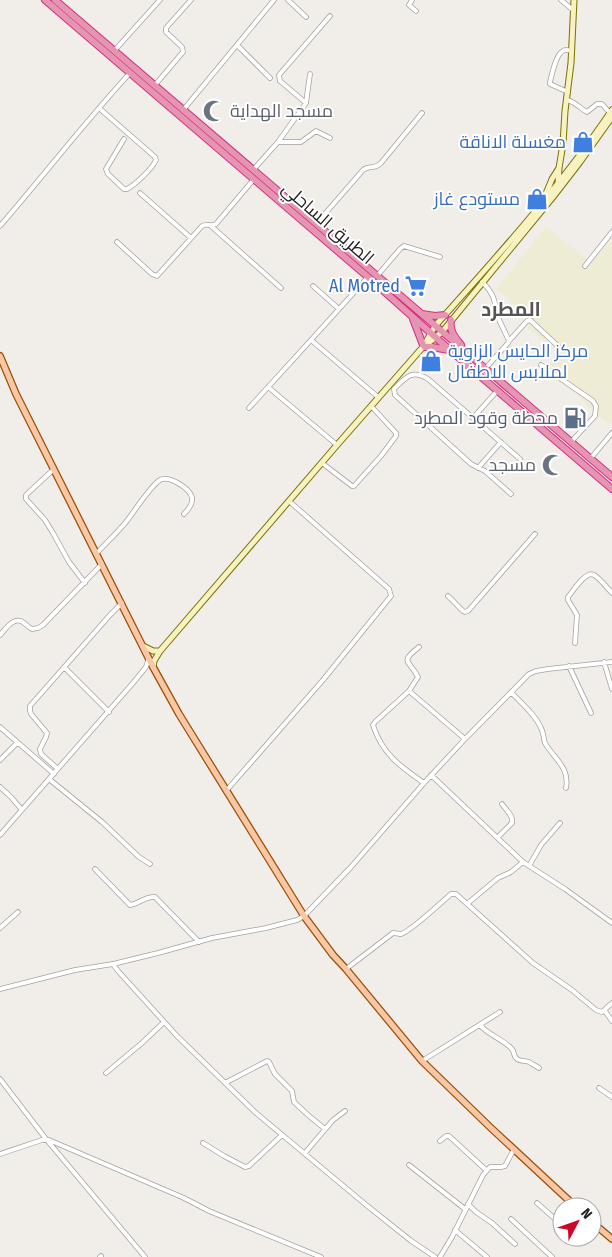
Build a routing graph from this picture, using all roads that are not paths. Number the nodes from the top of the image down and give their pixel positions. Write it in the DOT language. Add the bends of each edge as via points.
graph roads {
  1 [pos="45,0"];
  2 [pos="55,0"];
  3 [pos="160,0"];
  4 [pos="191,0"];
  5 [pos="274,0"];
  6 [pos="288,0"];
  7 [pos="412,0"];
  8 [pos="561,0"];
  9 [pos="574,0"];
  10 [pos="573,10"];
  11 [pos="416,11"];
  12 [pos="330,16"];
  13 [pos="306,17"];
  14 [pos="237,44"];
  15 [pos="114,51"];
  16 [pos="571,51"];
  17 [pos="130,73"];
  18 [pos="310,74"];
  19 [pos="270,78"];
  20 [pos="155,85"];
  21 [pos="568,92"];
  22 [pos="567,100"];
  23 [pos="306,103"];
  24 [pos="99,108"];
  25 [pos="184,109"];
  26 [pos="422,112"];
  27 [pos="611,113"];
  28 [pos="606,125"];
  29 [pos="612,128"];
  30 [pos="330,138"];
  31 [pos="124,140"];
  32 [pos="278,142"];
  33 [pos="559,168"];
  34 [pos="254,169"];
  35 [pos="254,179"];
  36 [pos="559,186"];
  37 [pos="140,193"];
  38 [pos="543,204"];
  39 [pos="317,223"];
  40 [pos="0,226"];
  41 [pos="211,226"];
  42 [pos="612,232"];
  43 [pos="191,238"];
  44 [pos="117,242"];
  45 [pos="440,257"];
  46 [pos="585,266"];
  47 [pos="377,276"];
  48 [pos="368,277"];
  49 [pos="482,282"];
  50 [pos="313,286"];
  51 [pos="281,288"];
  52 [pos="339,309"];
  53 [pos="421,314"];
  54 [pos="445,315"];
  55 [pos="411,316"];
  56 [pos="451,320"];
  57 [pos="435,326"];
  58 [pos="430,332"];
  59 [pos="442,332"];
  60 [pos="436,337"];
  61 [pos="311,340"];
  62 [pos="509,340"];
  63 [pos="424,346"];
  64 [pos="560,348"];
  65 [pos="451,350"];
  66 [pos="464,350"];
  67 [pos="0,356"];
  68 [pos="541,365"];
  69 [pos="485,369"];
  70 [pos="268,387"];
  71 [pos="498,391"];
  72 [pos="378,398"];
  73 [pos="371,406"];
  74 [pos="249,408"];
  75 [pos="473,418"];
  76 [pos="612,433"];
  77 [pos="501,442"];
  78 [pos="571,442"];
  79 [pos="337,445"];
  80 [pos="591,458"];
  81 [pos="520,459"];
  82 [pos="322,462"];
  83 [pos="478,468"];
  84 [pos="54,469"];
  85 [pos="612,477"];
  86 [pos="612,489"];
  87 [pos="511,494"];
  88 [pos="289,501"];
  89 [pos="184,514"];
  90 [pos="535,534"];
  91 [pos="97,553"];
  92 [pos="102,564"];
  93 [pos="85,583"];
  94 [pos="612,593"];
  95 [pos="448,596"];
  96 [pos="122,603"];
  97 [pos="0,635"];
  98 [pos="575,643"];
  99 [pos="143,646"];
  100 [pos="419,647"];
  101 [pos="160,651"];
  102 [pos="149,658"];
  103 [pos="604,662"];
  104 [pos="612,662"];
  105 [pos="569,666"];
  106 [pos="64,667"];
  107 [pos="153,667"];
  108 [pos="612,689"];
  109 [pos="409,691"];
  110 [pos="511,692"];
  111 [pos="109,712"];
  112 [pos="591,713"];
  113 [pos="0,727"];
  114 [pos="465,739"];
  115 [pos="17,743"];
  116 [pos="0,760"];
  117 [pos="58,770"];
  118 [pos="54,774"];
  119 [pos="432,775"];
  120 [pos="49,779"];
  121 [pos="424,783"];
  122 [pos="0,786"];
  123 [pos="566,788"];
  124 [pos="226,791"];
  125 [pos="502,804"];
  126 [pos="22,810"];
  127 [pos="560,823"];
  128 [pos="0,835"];
  129 [pos="498,837"];
  130 [pos="523,862"];
  131 [pos="150,864"];
  132 [pos="529,866"];
  133 [pos="95,869"];
  134 [pos="468,904"];
  135 [pos="18,912"];
  136 [pos="304,916"];
  137 [pos="612,923"];
  138 [pos="0,928"];
  139 [pos="199,942"];
  140 [pos="113,964"];
  141 [pos="346,969"];
  142 [pos="0,989"];
  143 [pos="612,1003"];
  144 [pos="605,1011"];
  145 [pos="500,1012"];
  146 [pos="612,1020"];
  147 [pos="164,1022"];
  148 [pos="480,1025"];
  149 [pos="422,1061"];
  150 [pos="539,1068"];
  151 [pos="106,1073"];
  152 [pos="0,1079"];
  153 [pos="225,1083"];
  154 [pos="599,1088"];
  155 [pos="612,1097"];
  156 [pos="345,1111"];
  157 [pos="325,1129"];
  158 [pos="282,1134"];
  159 [pos="46,1139"];
  160 [pos="440,1141"];
  161 [pos="203,1143"];
  162 [pos="514,1149"];
  163 [pos="305,1153"];
  164 [pos="0,1154"];
  165 [pos="409,1165"];
  166 [pos="486,1170"];
  167 [pos="565,1197"];
  168 [pos="536,1203"];
  169 [pos="468,1204"];
  170 [pos="465,1209"];
  171 [pos="552,1217"];
  172 [pos="511,1220"];
  173 [pos="455,1230"];
  174 [pos="602,1231"];
  175 [pos="612,1239"];
  176 [pos="516,1244"];
  177 [pos="145,1257"];
  178 [pos="321,1257"];
  179 [pos="435,1257"];
  180 [pos="440,1257"];
  181 [pos="487,1257"];
  182 [pos="552,1257"];
  1 -- 17 [label="highway, الطريق الساحلي"];
  2 -- 15 [label="highway, الطريق الساحلي"];
  3 -- 15 [label="street"];
  4 -- 20 [label="street" via="166,28 183,52"];
  5 -- 14 [label="street"];
  6 -- 13 [label="street"];
  7 -- 11 [label="street" via="409,5"];
  8 -- 10 [label="street"];
  9 -- 10 [label="street"];
  10 -- 16 [label="street"];
  12 -- 23 [label="street" via="279,75 280,81"];
  14 -- 19 [label="street"];
  14 -- 25 [label="street"];
  15 -- 20 [label="highway, الطريق الساحلي"];
  16 -- 21 [label="street"];
  16 -- 21 [label="street" via="562,51 557,57 550,82"];
  17 -- 24 [label="street"];
  17 -- 35 [label="highway, الطريق الساحلي"];
  18 -- 23 [label="street"];
  20 -- 25 [label="highway, الطريق الساحلي"];
  21 -- 22 [label="street"];
  22 -- 27 [label="street" via="587,112 602,104"];
  22 -- 33 [label="street"];
  23 -- 32 [label="street"];
  24 -- 31 [label="street" via="155,157 152,167 127,189 106,169"];
  24 -- 40 [label="street"];
  25 -- 34 [label="highway, الطريق الساحلي"];
  26 -- 39 [label="street" via="381,163 365,168"];
  27 -- 28 [label="street"];
  27 -- 36 [label="street"];
  28 -- 29 [label="street"];
  28 -- 36 [label="street" via="578,166"];
  30 -- 32 [label="street" via="316,132 302,142"];
  32 -- 34 [label="street"];
  33 -- 36 [label="street"];
  33 -- 38 [label="street"];
  34 -- 39 [label="highway, الطريق الساحلي"];
  35 -- 41 [label="street"];
  35 -- 48 [label="highway, الطريق الساحلي"];
  36 -- 38 [label="street"];
  36 -- 49 [label="street"];
  37 -- 43 [label="street"];
  38 -- 54 [label="street"];
  39 -- 47 [label="highway, الطريق الساحلي"];
  41 -- 43 [label="street" via="202,226"];
  41 -- 51 [label="street"];
  42 -- 46 [label="street"];
  43 -- 44 [label="street" via="157,276"];
  45 -- 47 [label="street" via="404,246"];
  47 -- 53 [label="highway, الطريق الساحلي"];
  48 -- 52 [label="street"];
  48 -- 55 [label="highway, الطريق الساحلي"];
  49 -- 56 [label="street"];
  49 -- 62 [label="street" via="493,295"];
  50 -- 52 [label="street"];
  52 -- 61 [label="street"];
  53 -- 54 [label="highway"];
  53 -- 57 [label="highway, الطريق الساحلي"];
  54 -- 57 [label="street"];
  55 -- 58 [label="highway, الطريق الساحلي"];
  55 -- 63 [label="highway"];
  56 -- 59 [label="street"];
  56 -- 66 [label="highway" via="453,335"];
  57 -- 58 [label="street"];
  57 -- 59 [label="highway, الطريق الساحلي"];
  58 -- 60 [label="highway, الطريق الساحلي"];
  58 -- 63 [label="street"];
  59 -- 60 [label="street"];
  59 -- 66 [label="highway, الطريق الساحلي"];
  60 -- 63 [label="street"];
  60 -- 65 [label="highway, الطريق الساحلي"];
  61 -- 70 [label="street"];
  61 -- 72 [label="street"];
  62 -- 64 [label="street" via="530,320"];
  62 -- 69 [label="street"];
  63 -- 65 [label="highway"];
  63 -- 72 [label="street"];
  65 -- 71 [label="highway, الطريق الساحلي"];
  66 -- 69 [label="highway, الطريق الساحلي"];
  67 -- 84 [label="main road"];
  68 -- 78 [label="street" via="596,406 595,416"];
  69 -- 78 [label="highway, الطريق الساحلي"];
  70 -- 74 [label="street"];
  70 -- 79 [label="street"];
  71 -- 75 [label="street"];
  71 -- 86 [label="highway, الطريق الساحلي"];
  72 -- 73 [label="street"];
  73 -- 79 [label="street"];
  73 -- 82 [label="street" via="396,433 378,460 352,486"];
  75 -- 77 [label="street"];
  75 -- 83 [label="street" via="421,374 413,373 394,389 396,395"];
  76 -- 80 [label="street"];
  77 -- 81 [label="street"];
  77 -- 83 [label="street"];
  78 -- 80 [label="highway, الطريق الساحلي"];
  79 -- 82 [label="street"];
  80 -- 85 [label="highway, الطريق الساحلي"];
  82 -- 88 [label="street"];
  83 -- 87 [label="street"];
  84 -- 91 [label="main road"];
  84 -- 93 [label="street" via="26,495 26,499 45,520"];
  88 -- 101 [label="street"];
  88 -- 124 [label="street" via="389,589 391,596 324,680"];
  89 -- 91 [label="street" via="192,502 190,493 168,478 162,479"];
  90 -- 95 [label="street" via="468,611 463,611"];
  91 -- 92 [label="main road"];
  92 -- 93 [label="street"];
  92 -- 96 [label="main road"];
  93 -- 97 [label="street" via="40,627 32,629 20,620 11,623"];
  94 -- 98 [label="street" via="590,574 568,597 577,615"];
  96 -- 99 [label="main road"];
  96 -- 106 [label="street"];
  99 -- 101 [label="street" via="153,652"];
  99 -- 102 [label="main road"];
  100 -- 109 [label="street" via="407,660 418,677"];
  101 -- 107 [label="street"];
  102 -- 107 [label="main road"];
  102 -- 111 [label="street" via="145,669"];
  103 -- 104 [label="street"];
  103 -- 105 [label="street"];
  103 -- 108 [label="street"];
  105 -- 110 [label="street" via="536,671"];
  105 -- 112 [label="street"];
  106 -- 111 [label="street"];
  106 -- 117 [label="street" via="30,708 47,733 41,754"];
  107 -- 124 [label="main road"];
  109 -- 114 [label="street"];
  109 -- 121 [label="street" via="373,725 392,759"];
  110 -- 114 [label="street"];
  110 -- 123 [label="street" via="541,728 545,743 565,772"];
  111 -- 117 [label="street"];
  113 -- 115 [label="street"];
  114 -- 119 [label="street"];
  115 -- 116 [label="street"];
  115 -- 118 [label="street"];
  117 -- 118 [label="street"];
  118 -- 120 [label="street"];
  119 -- 121 [label="street"];
  119 -- 129 [label="street"];
  120 -- 126 [label="street"];
  120 -- 131 [label="street"];
  121 -- 136 [label="street"];
  122 -- 126 [label="street"];
  124 -- 136 [label="main road"];
  125 -- 129 [label="street" via="513,820"];
  126 -- 128 [label="street"];
  127 -- 132 [label="street" via="541,845"];
  129 -- 130 [label="street"];
  130 -- 132 [label="street"];
  130 -- 134 [label="street"];
  132 -- 137 [label="street"];
  133 -- 139 [label="street" via="130,905 155,897"];
  134 -- 141 [label="street" via="458,894 451,894 424,918 404,932 393,932"];
  134 -- 144 [label="street" via="539,967 596,1010"];
  135 -- 138 [label="street"];
  136 -- 139 [label="street" via="266,928"];
  136 -- 141 [label="main road"];
  139 -- 140 [label="street"];
  140 -- 142 [label="street"];
  140 -- 147 [label="street"];
  141 -- 149 [label="main road"];
  143 -- 144 [label="street"];
  144 -- 146 [label="street"];
  145 -- 148 [label="street"];
  147 -- 151 [label="street"];
  147 -- 153 [label="street"];
  148 -- 149 [label="street"];
  148 -- 150 [label="street" via="512,1050 519,1060"];
  149 -- 162 [label="main road"];
  152 -- 159 [label="street"];
  153 -- 157 [label="street" via="267,1061 292,1091 294,1102"];
  153 -- 158 [label="street"];
  154 -- 155 [label="street"];
  156 -- 157 [label="street"];
  157 -- 163 [label="street"];
  158 -- 161 [label="street" via="245,1167"];
  158 -- 163 [label="street"];
  159 -- 164 [label="street"];
  159 -- 177 [label="street"];
  159 -- 178 [label="street"];
  160 -- 166 [label="street" via="449,1136"];
  162 -- 166 [label="street" via="505,1166"];
  162 -- 167 [label="main road"];
  163 -- 179 [label="street"];
  165 -- 170 [label="street"];
  166 -- 169 [label="street"];
  168 -- 171 [label="street"];
  169 -- 170 [label="street"];
  169 -- 176 [label="street"];
  170 -- 173 [label="street"];
  172 -- 182 [label="street"];
  173 -- 180 [label="street"];
  173 -- 181 [label="street"];
  174 -- 175 [label="main road"];
}
